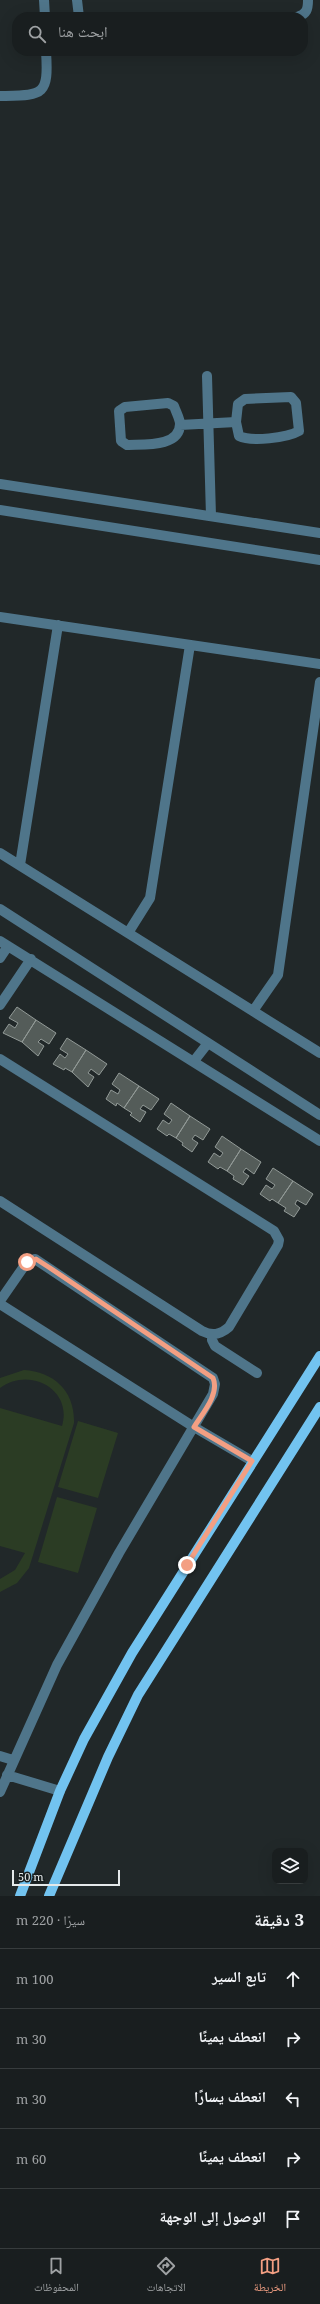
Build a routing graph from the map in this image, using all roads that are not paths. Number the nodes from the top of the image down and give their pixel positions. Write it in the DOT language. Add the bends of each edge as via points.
graph roads {
  1 [pos="44,0"];
  2 [pos="77,0"];
  3 [pos="308,0"];
  4 [pos="44,12"];
  5 [pos="78,12"];
  6 [pos="306,12"];
  7 [pos="46,56"];
  8 [pos="0,96"];
  9 [pos="207,376"];
  10 [pos="236,422"];
  11 [pos="209,424"];
  12 [pos="180,425"];
  13 [pos="0,484"];
  14 [pos="0,510"];
  15 [pos="211,516"];
  16 [pos="320,533"];
  17 [pos="320,560"];
  18 [pos="0,616"];
  19 [pos="58,625"];
  20 [pos="190,645"];
  21 [pos="320,664"];
  22 [pos="320,682"];
  23 [pos="0,853"];
  24 [pos="20,865"];
  25 [pos="0,909"];
  26 [pos="128,933"];
  27 [pos="4,943"];
  28 [pos="0,958"];
  29 [pos="31,960"];
  30 [pos="0,1005"];
  31 [pos="253,1011"];
  32 [pos="208,1043"];
  33 [pos="320,1053"];
  34 [pos="0,1059"];
  35 [pos="194,1061"];
  36 [pos="320,1115"];
  37 [pos="320,1141"];
  38 [pos="0,1201"];
  39 [pos="0,1301"];
  40 [pos="0,1304"];
  41 [pos="212,1335"];
  42 [pos="320,1356"];
  43 [pos="257,1373"];
  44 [pos="320,1407"];
  45 [pos="194,1427"];
  46 [pos="252,1461"];
  47 [pos="0,1756"];
  48 [pos="13,1760"];
  49 [pos="7,1775"];
  50 [pos="60,1791"];
  51 [pos="0,1792"];
  52 [pos="20,1896"];
  53 [pos="50,1896"];
  1 -- 4 [label="street"];
  2 -- 5 [label="street"];
  3 -- 6 [label="street"];
  7 -- 8 [label="street" via="48,80 42,90 32,95"];
  9 -- 11 [label="street"];
  10 -- 10 [label="street" via="239,436 246,439 292,435 299,431 296,403 291,397 245,399 238,404"];
  10 -- 11 [label="street"];
  11 -- 12 [label="street"];
  11 -- 15 [label="street"];
  12 -- 12 [label="street" via="175,437 168,442 126,445 122,441 119,411 125,407 168,403 174,406"];
  13 -- 15 [label="street"];
  14 -- 17 [label="street"];
  15 -- 16 [label="street"];
  18 -- 19 [label="street"];
  19 -- 20 [label="street"];
  19 -- 24 [label="street"];
  20 -- 21 [label="street"];
  20 -- 26 [label="street" via="150,898"];
  22 -- 31 [label="street" via="278,975"];
  23 -- 24 [label="street"];
  24 -- 26 [label="street"];
  25 -- 32 [label="street"];
  26 -- 31 [label="street"];
  27 -- 28 [label="street"];
  27 -- 29 [label="street"];
  29 -- 30 [label="street"];
  29 -- 35 [label="street"];
  31 -- 33 [label="street"];
  32 -- 35 [label="street"];
  32 -- 36 [label="street"];
  34 -- 41 [label="street" via="274,1231 279,1240 268,1262 229,1327 219,1334"];
  35 -- 37 [label="street"];
  38 -- 41 [label="street"];
  39 -- 45 [label="street" via="29,1260 36,1259 50,1268 213,1378 213,1394"];
  40 -- 45 [label="street"];
  41 -- 43 [label="street" via="215,1346"];
  42 -- 46 [label="main road"];
  44 -- 53 [label="main road" via="138,1695 105,1764"];
  45 -- 46 [label="street"];
  45 -- 48 [label="street" via="119,1553 57,1665"];
  46 -- 50 [label="main road" via="132,1653 84,1739"];
  47 -- 48 [label="street"];
  48 -- 49 [label="street"];
  49 -- 50 [label="street"];
  49 -- 51 [label="street"];
  50 -- 52 [label="main road"];
}
